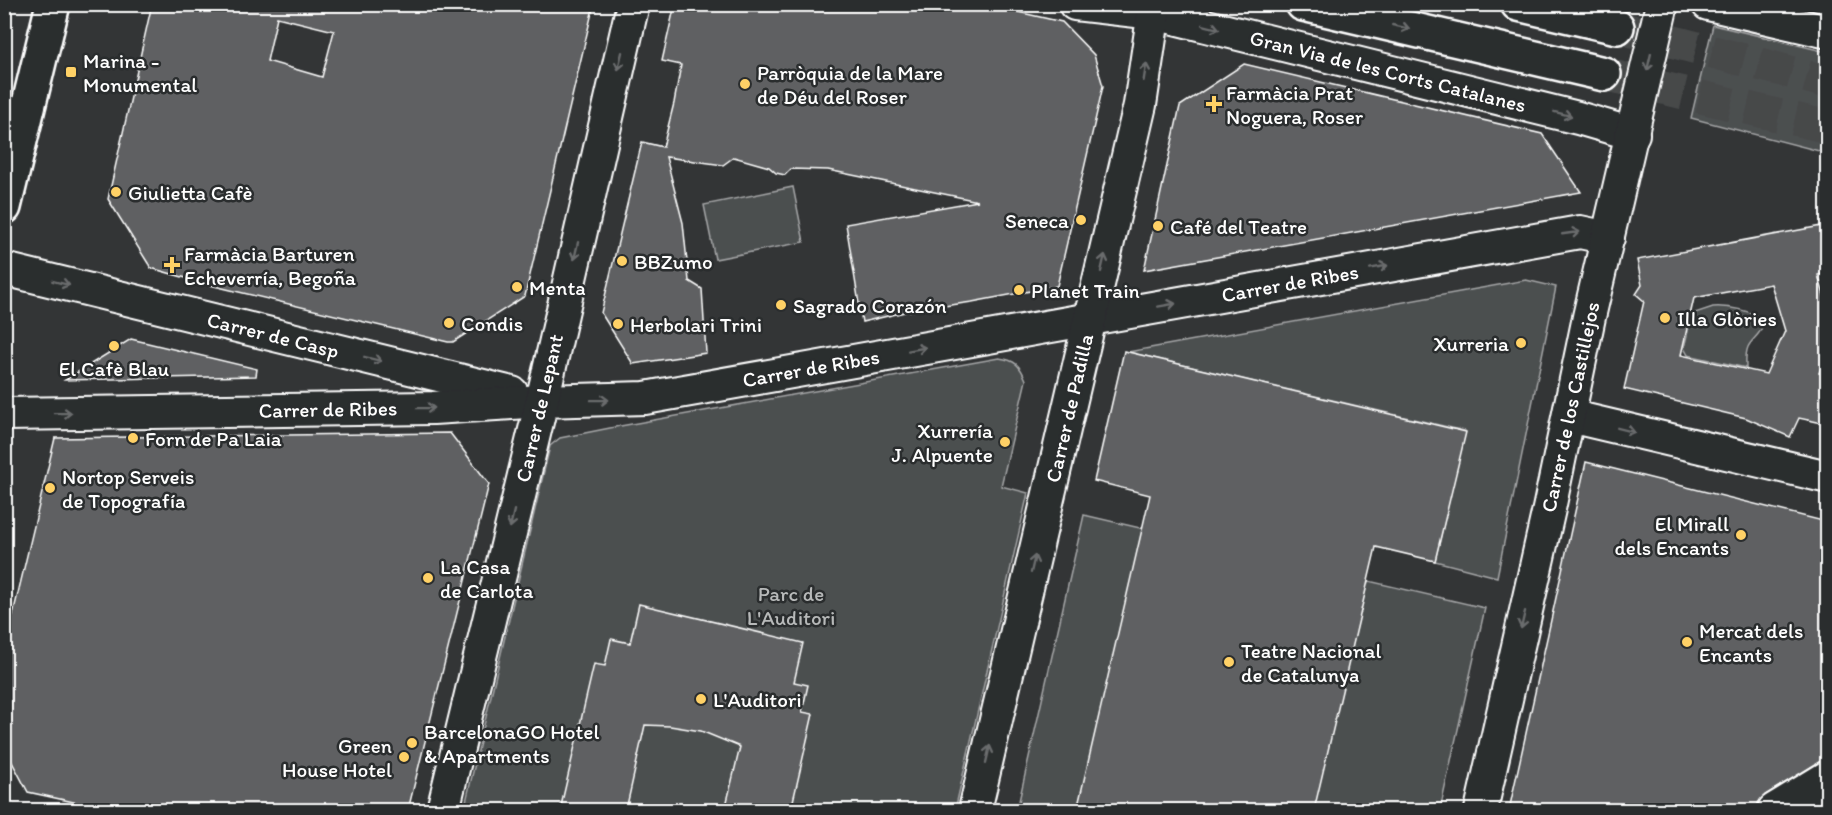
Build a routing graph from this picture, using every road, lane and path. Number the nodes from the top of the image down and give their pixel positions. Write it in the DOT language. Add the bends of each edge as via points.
graph roads {
  1 [pos="53,4"];
  2 [pos="633,4"];
  3 [pos="1075,4"];
  4 [pos="1303,4"];
  5 [pos="1518,4"];
  6 [pos="1662,4"];
  7 [pos="1708,4"];
  8 [pos="1151,7"];
  9 [pos="1617,27"];
  10 [pos="1827,32"];
  11 [pos="1604,74"];
  12 [pos="1633,134"];
  13 [pos="4,207"];
  14 [pos="1608,238"];
  15 [pos="4,269"];
  16 [pos="1088,319"];
  17 [pos="542,401"];
  18 [pos="4,414"];
  19 [pos="1569,416"];
  20 [pos="1827,477"];
  21 [pos="1827,777"];
  22 [pos="443,810"];
  23 [pos="975,810"];
  24 [pos="1481,810"];
  25 [pos="1774,810"];
  1 -- 13 [label="main road"];
  2 -- 17 [label="street, Carrer de Lepant, one-way"];
  3 -- 8 [label="street, Gran Via de les Corts Catalanes"];
  4 -- 11 [label="main road, Gran Via de les Corts Catalanes, one-way"];
  5 -- 9 [label="main road"];
  6 -- 12 [label="street, Carrer de los Castillejos, one-way"];
  7 -- 10 [label="street"];
  8 -- 12 [label="street, Gran Via de les Corts Catalanes, one-way"];
  16 -- 8 [label="street, Carrer de Padilla, one-way" via="1140,105"];
  12 -- 14 [label="street, Carrer de los Castillejos"];
  16 -- 14 [label="street, Carrer de Ribes, one-way" via="1580,232"];
  14 -- 19 [label="street, Carrer de los Castillejos"];
  15 -- 17 [label="street, Carrer de Casp, one-way"];
  17 -- 16 [label="street, Carrer de Ribes, one-way" via="645,398"];
  23 -- 16 [label="street, Carrer de Padilla, one-way"];
  18 -- 17 [label="street, Carrer de Ribes, one-way" via="433,408"];
  17 -- 22 [label="street, Carrer de Lepant, one-way"];
  19 -- 20 [label="street, one-way"];
  19 -- 24 [label="street, Carrer de los Castillejos, one-way"];
  21 -- 25 [label="street"];
}
